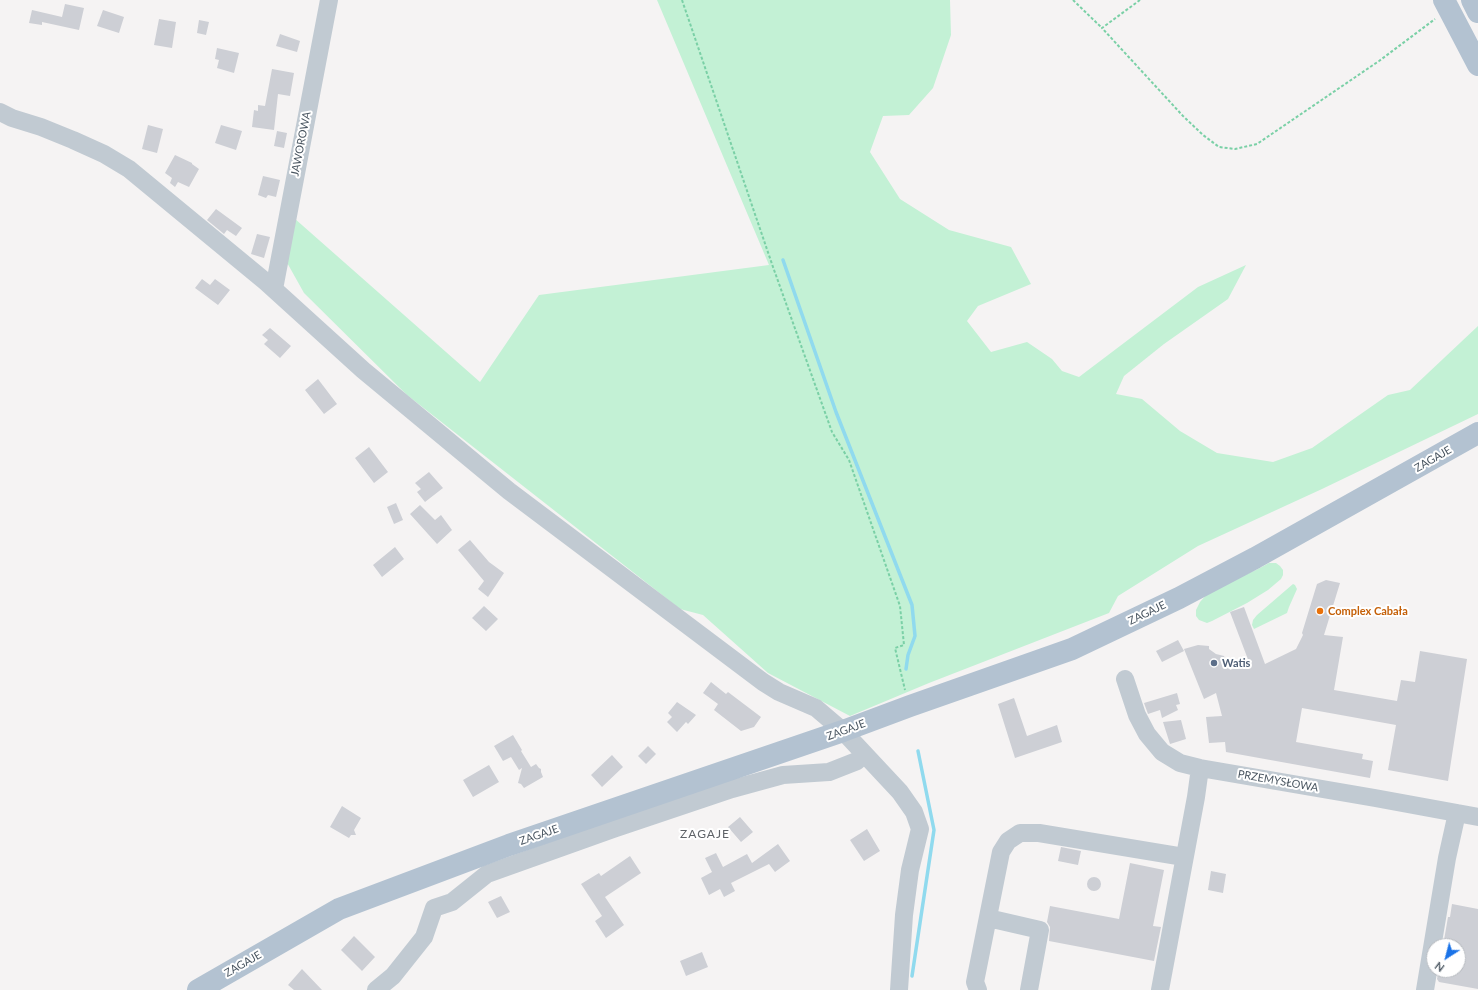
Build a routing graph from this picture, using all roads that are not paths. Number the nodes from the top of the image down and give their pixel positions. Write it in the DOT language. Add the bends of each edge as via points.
graph roads {
  1 [pos="329,0"];
  2 [pos="1472,0"];
  3 [pos="1446,5"];
  4 [pos="1478,12"];
  5 [pos="1478,65"];
  6 [pos="0,112"];
  7 [pos="274,289"];
  8 [pos="1478,433"];
  9 [pos="1125,679"];
  10 [pos="843,731"];
  11 [pos="864,754"];
  12 [pos="1200,768"];
  13 [pos="1457,813"];
  14 [pos="1478,817"];
  15 [pos="1184,857"];
  16 [pos="988,918"];
  17 [pos="198,990"];
  18 [pos="376,990"];
  19 [pos="899,990"];
  20 [pos="978,990"];
  21 [pos="1029,990"];
  22 [pos="1160,990"];
  23 [pos="1425,990"];
  1 -- 7 [label="street, JAWOROWA"];
  2 -- 4 [label="main road"];
  3 -- 5 [label="main road"];
  6 -- 7 [label="street" via="73,140 104,154 129,170"];
  7 -- 10 [label="street" via="362,370 509,491 762,682 816,708"];
  8 -- 10 [label="main road, ZAGAJE" via="1255,558 1087,642"];
  9 -- 12 [label="street, PRZEMYSŁOWA" via="1137,715 1147,734 1162,752 1180,763"];
  10 -- 11 [label="street"];
  10 -- 17 [label="main road, ZAGAJE" via="509,845 339,909"];
  11 -- 18 [label="street" via="857,761 830,772 783,775 732,789 487,874 452,902 434,908 424,937 393,976"];
  11 -- 19 [label="street" via="900,792 914,812 920,829 910,870 904,915"];
  12 -- 13 [label="street, PRZEMYSŁOWA"];
  12 -- 15 [label="street"];
  13 -- 14 [label="street, PRZEMYSŁOWA"];
  13 -- 23 [label="street"];
  15 -- 16 [label="street" via="1039,833 1020,833 1008,841 1001,852"];
  15 -- 22 [label="street"];
  16 -- 20 [label="street" via="975,982"];
  16 -- 21 [label="street" via="1040,930"];
}
